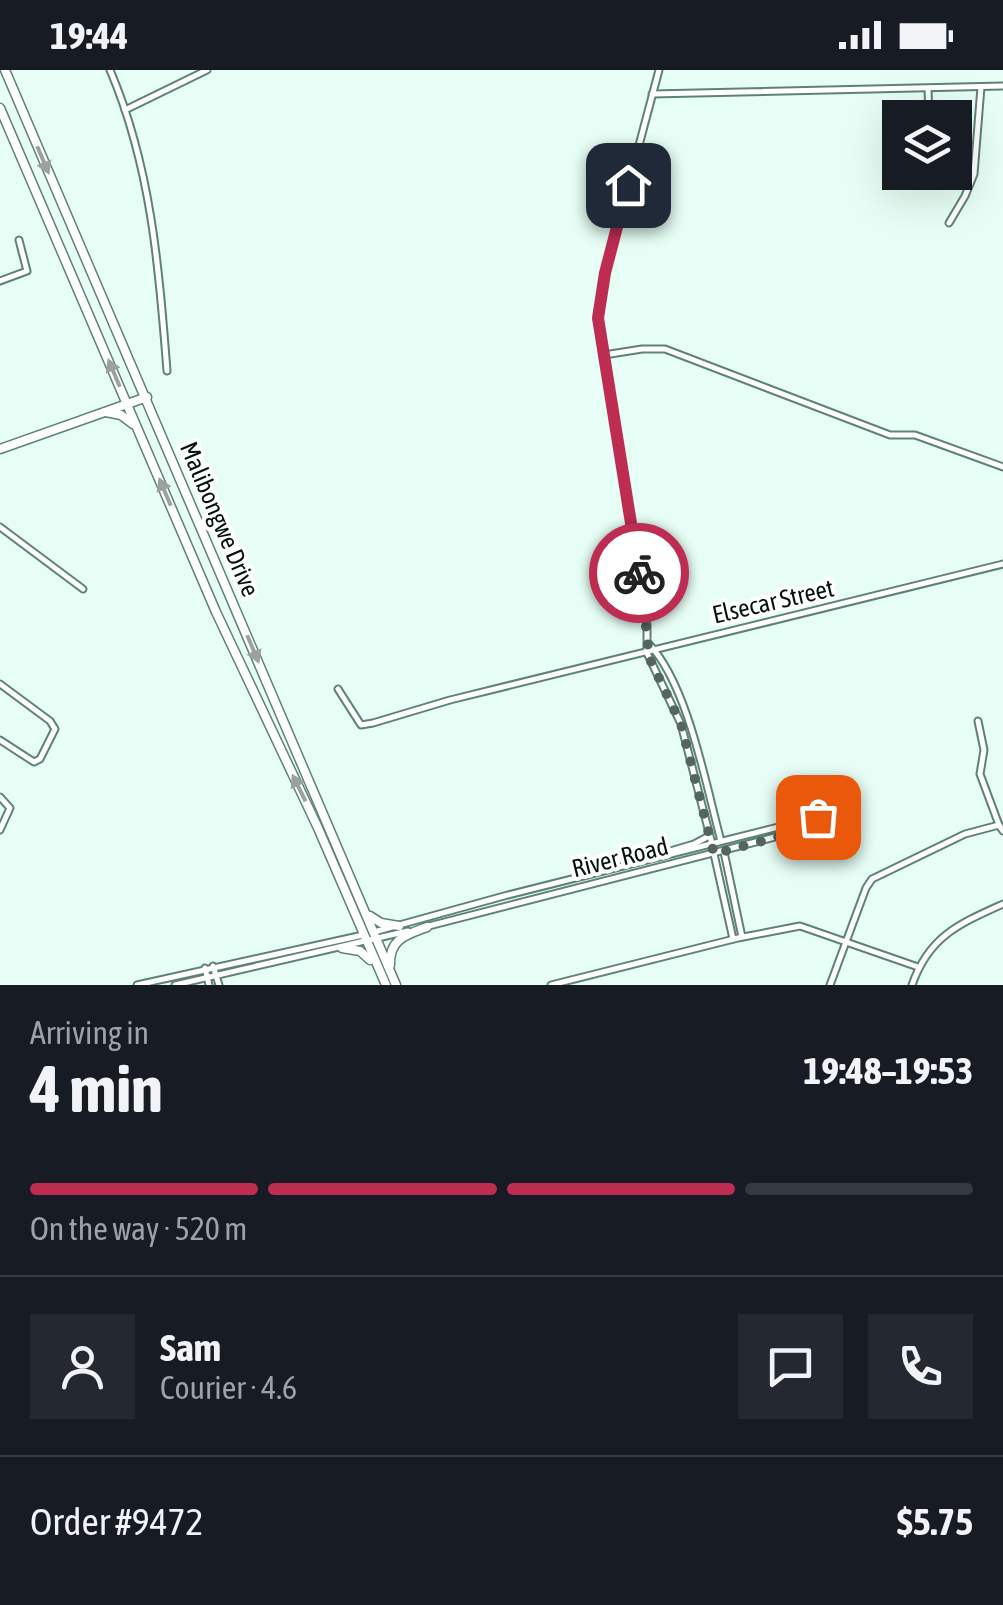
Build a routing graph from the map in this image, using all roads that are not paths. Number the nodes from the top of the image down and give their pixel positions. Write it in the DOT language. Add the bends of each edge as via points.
graph roads {
  1 [pos="5,70"];
  2 [pos="110,70"];
  3 [pos="207,70"];
  4 [pos="659,70"];
  5 [pos="1003,86"];
  6 [pos="981,87"];
  7 [pos="928,89"];
  8 [pos="652,94"];
  9 [pos="928,100"];
  10 [pos="0,108"];
  11 [pos="126,110"];
  12 [pos="948,222"];
  13 [pos="19,240"];
  14 [pos="0,280"];
  15 [pos="604,356"];
  16 [pos="168,371"];
  17 [pos="147,398"];
  18 [pos="126,404"];
  19 [pos="103,412"];
  20 [pos="137,426"];
  21 [pos="0,449"];
  22 [pos="1003,468"];
  23 [pos="0,527"];
  24 [pos="1003,564"];
  25 [pos="83,589"];
  26 [pos="648,642"];
  27 [pos="656,651"];
  28 [pos="647,653"];
  29 [pos="0,684"];
  30 [pos="338,689"];
  31 [pos="978,722"];
  32 [pos="0,740"];
  33 [pos="0,797"];
  34 [pos="1001,828"];
  35 [pos="0,830"];
  36 [pos="710,835"];
  37 [pos="721,842"];
  38 [pos="712,845"];
  39 [pos="724,852"];
  40 [pos="714,854"];
  41 [pos="696,858"];
  42 [pos="633,864"];
  43 [pos="718,869"];
  44 [pos="1003,904"];
  45 [pos="364,908"];
  46 [pos="356,919"];
  47 [pos="398,926"];
  48 [pos="427,926"];
  49 [pos="350,936"];
  50 [pos="376,936"];
  51 [pos="742,937"];
  52 [pos="365,938"];
  53 [pos="733,939"];
  54 [pos="846,940"];
  55 [pos="342,948"];
  56 [pos="209,967"];
  57 [pos="918,967"];
  58 [pos="216,975"];
  59 [pos="386,977"];
  60 [pos="208,981"];
  61 [pos="136,985"];
  62 [pos="175,985"];
  63 [pos="218,985"];
  64 [pos="396,985"];
  65 [pos="552,985"];
  66 [pos="830,985"];
  67 [pos="912,985"];
  1 -- 17 [label="main road, Malibongwe Drive, one-way"];
  2 -- 11 [label="street"];
  3 -- 11 [label="street"];
  4 -- 8 [label="street"];
  5 -- 6 [label="street"];
  6 -- 7 [label="street"];
  6 -- 12 [label="street" via="974,174"];
  7 -- 8 [label="street"];
  7 -- 9 [label="street"];
  8 -- 15 [label="street" via="605,273 598,318"];
  18 -- 10 [label="main road, Malibongwe Drive, one-way"];
  11 -- 16 [label="street" via="152,219"];
  13 -- 14 [label="street" via="28,271"];
  15 -- 22 [label="street" via="665,349 890,436 915,434"];
  15 -- 26 [label="street"];
  17 -- 18 [label="main road"];
  17 -- 45 [label="main road, Malibongwe Drive, one-way"];
  18 -- 19 [label="main road"];
  18 -- 20 [label="main road, Malibongwe Drive"];
  19 -- 20 [label="main road" via="121,414"];
  19 -- 21 [label="main road"];
  46 -- 20 [label="main road, Malibongwe Drive, one-way"];
  23 -- 25 [label="street"];
  24 -- 27 [label="street, Elsecar Street"];
  26 -- 27 [label="street"];
  26 -- 28 [label="street"];
  27 -- 28 [label="street, Elsecar Street"];
  27 -- 37 [label="street" via="692,726"];
  28 -- 30 [label="street, Elsecar Street" via="361,725"];
  28 -- 36 [label="street" via="681,724"];
  29 -- 32 [label="street" via="55,729 34,762"];
  31 -- 34 [label="street" via="980,774"];
  33 -- 35 [label="street" via="10,811"];
  34 -- 54 [label="street" via="973,831 872,879"];
  36 -- 38 [label="street"];
  36 -- 42 [label="street"];
  37 -- 38 [label="street, River Road"];
  37 -- 39 [label="street"];
  37 -- 39 [label="street, River Road" via="824,820"];
  38 -- 40 [label="street"];
  38 -- 42 [label="street, River Road"];
  39 -- 40 [label="street, River Road"];
  39 -- 51 [label="street"];
  40 -- 41 [label="street, River Road"];
  40 -- 43 [label="street"];
  41 -- 43 [label="street"];
  41 -- 48 [label="street, River Road"];
  42 -- 47 [label="street, River Road"];
  43 -- 53 [label="street"];
  44 -- 57 [label="street" via="955,925"];
  45 -- 47 [label="main road" via="378,922"];
  45 -- 50 [label="main road, Malibongwe Drive"];
  46 -- 49 [label="main road"];
  46 -- 52 [label="main road, Malibongwe Drive"];
  47 -- 50 [label="street, River Road"];
  48 -- 50 [label="street, River Road"];
  48 -- 59 [label="main road" via="397,940"];
  49 -- 52 [label="street, River Road"];
  49 -- 56 [label="street, River Road"];
  50 -- 52 [label="street, River Road"];
  50 -- 59 [label="main road, Malibongwe Drive"];
  51 -- 53 [label="street"];
  51 -- 54 [label="street" via="800,926"];
  52 -- 55 [label="street, River Road"];
  52 -- 59 [label="main road, Malibongwe Drive"];
  53 -- 65 [label="street"];
  54 -- 57 [label="street"];
  54 -- 66 [label="street"];
  55 -- 58 [label="street, River Road"];
  55 -- 59 [label="main road" via="364,953"];
  56 -- 58 [label="street"];
  56 -- 60 [label="street"];
  56 -- 61 [label="street, River Road"];
  57 -- 67 [label="street"];
  58 -- 60 [label="street, River Road"];
  58 -- 63 [label="street"];
  59 -- 64 [label="main road, Malibongwe Drive"];
  60 -- 62 [label="street, River Road"];
}
